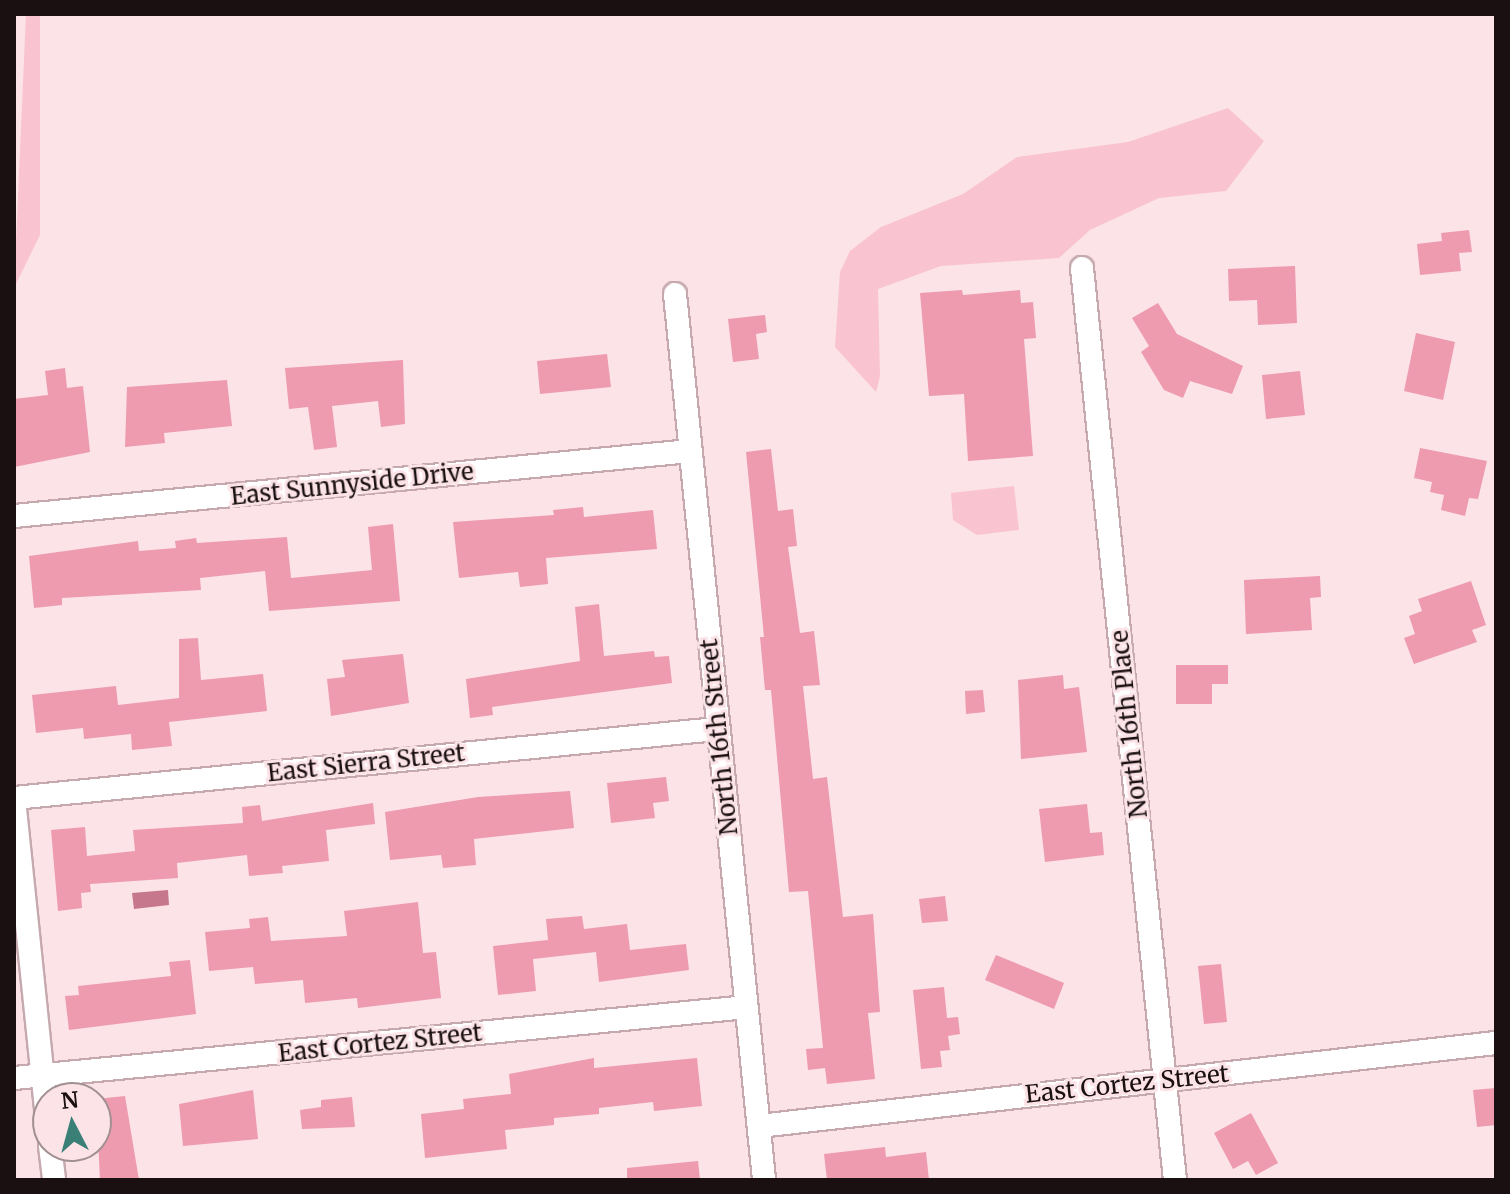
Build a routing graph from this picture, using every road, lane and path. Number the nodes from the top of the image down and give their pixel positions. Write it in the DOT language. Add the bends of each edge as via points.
graph roads {
  1 [pos="1082,268"];
  2 [pos="675,294"];
  3 [pos="690,451"];
  4 [pos="14,516"];
  5 [pos="717,729"];
  6 [pos="14,798"];
  7 [pos="747,1007"];
  8 [pos="1496,1043"];
  9 [pos="43,1076"];
  10 [pos="14,1078"];
  11 [pos="1165,1080"];
  12 [pos="44,1082"];
  13 [pos="759,1126"];
  14 [pos="764,1180"];
  15 [pos="1175,1180"];
  1 -- 11 [label="street, North 16th Place"];
  2 -- 3 [label="street, North 16th Street"];
  3 -- 4 [label="street, East Sunnyside Drive"];
  3 -- 5 [label="street, North 16th Street"];
  5 -- 6 [label="street, East Sierra Street"];
  5 -- 7 [label="street, North 16th Street"];
  6 -- 9 [label="street"];
  7 -- 9 [label="street, East Cortez Street"];
  7 -- 13 [label="street, North 16th Street"];
  8 -- 11 [label="street, East Cortez Street"];
  9 -- 10 [label="street, East Cortez Street"];
  9 -- 12 [label="street"];
  11 -- 13 [label="street, East Cortez Street"];
  11 -- 15 [label="street, North 16th Place"];
  13 -- 14 [label="street, North 16th Street"];
}
